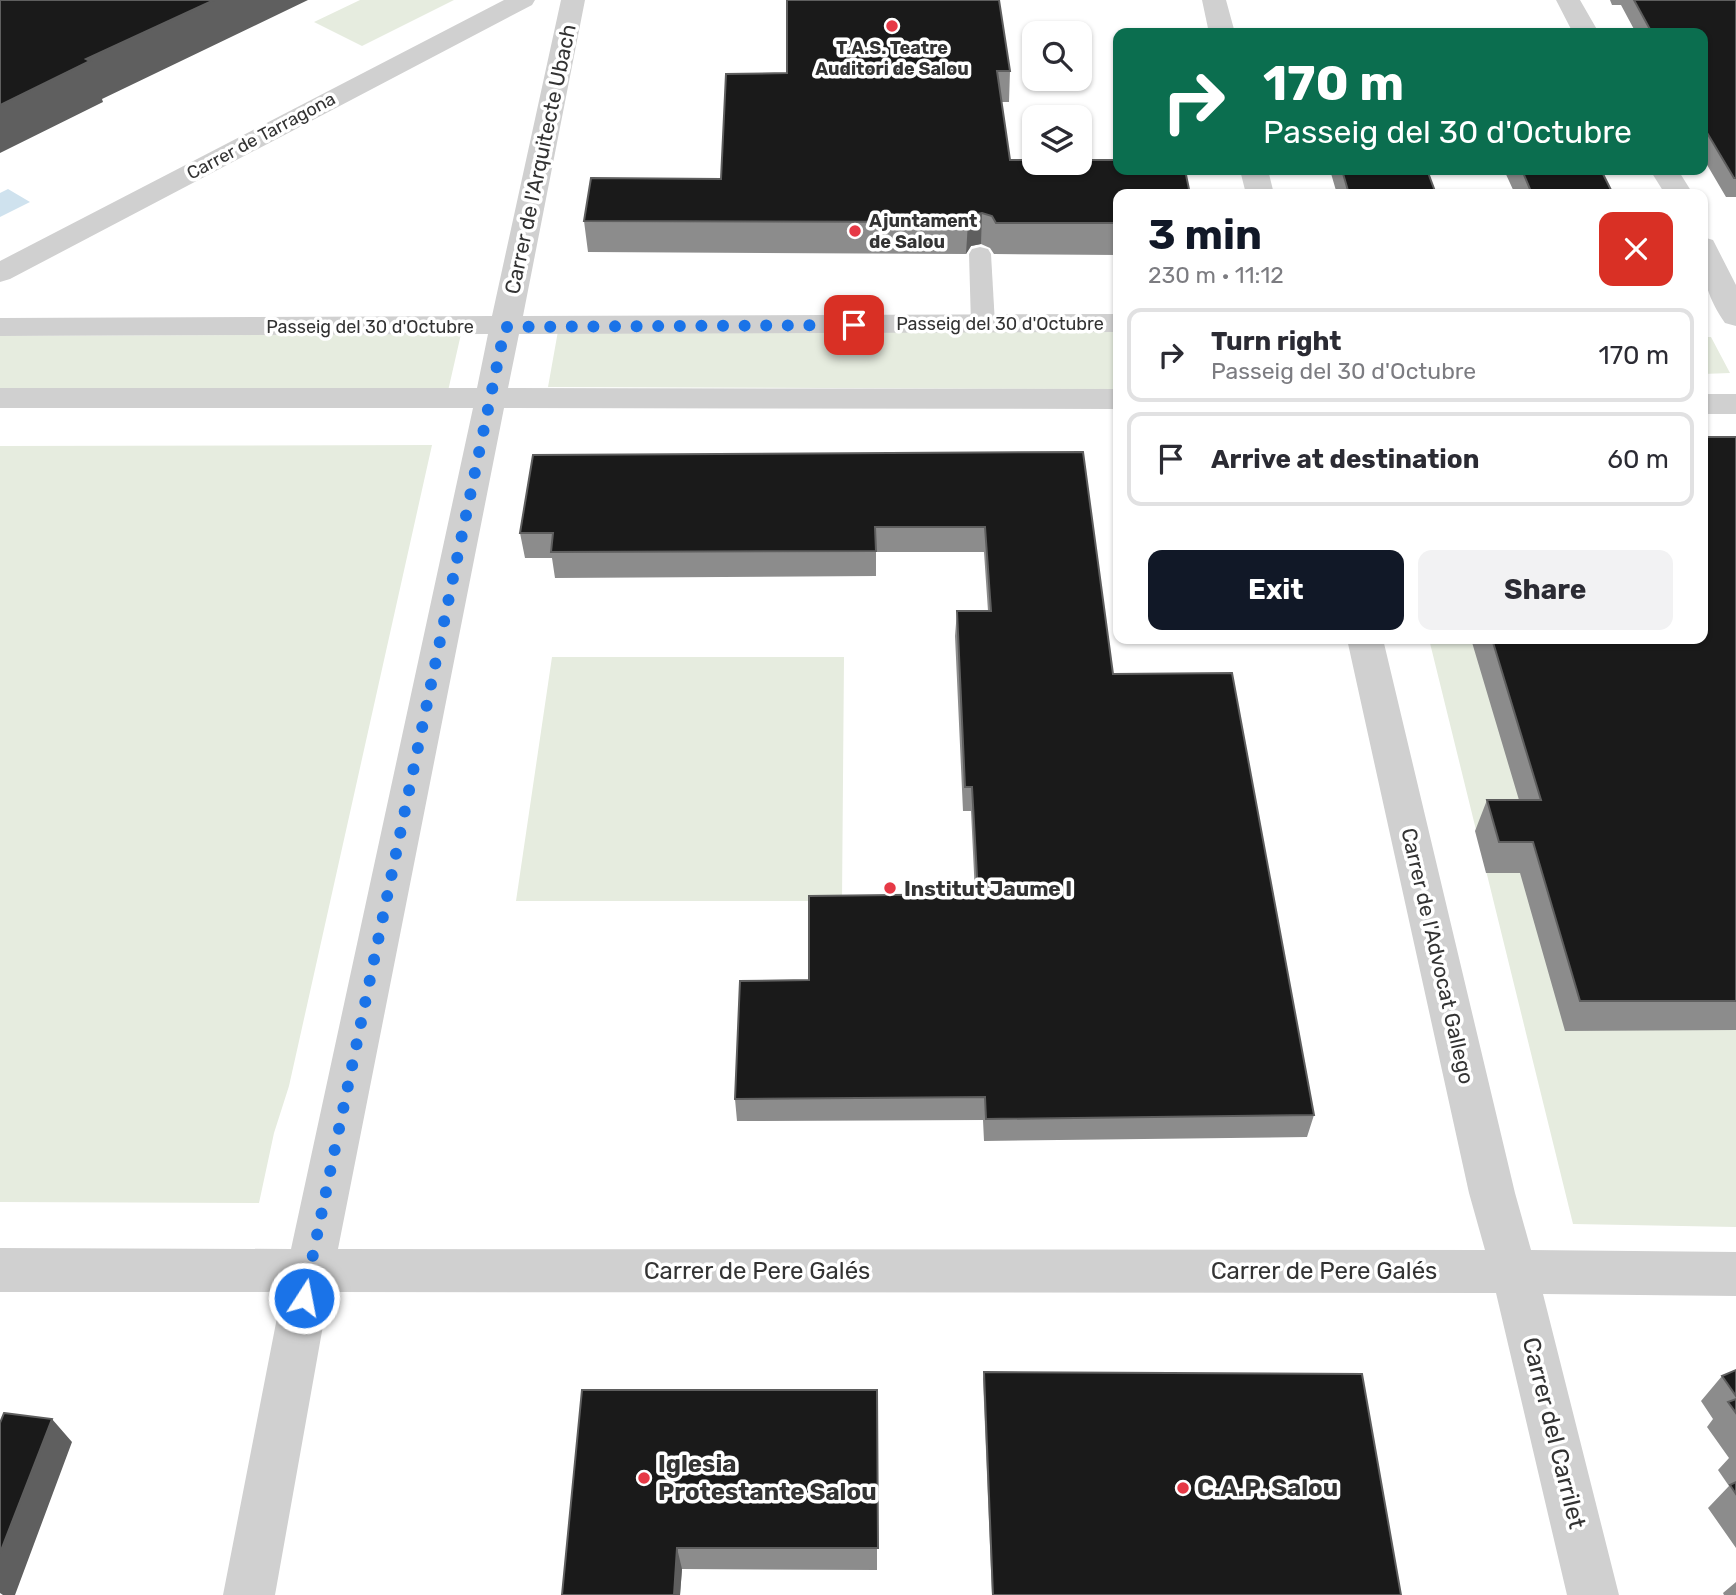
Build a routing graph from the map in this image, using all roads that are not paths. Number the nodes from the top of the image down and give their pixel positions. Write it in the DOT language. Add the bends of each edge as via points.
graph roads {
  1 [pos="523,0"];
  2 [pos="573,0"];
  3 [pos="1214,0"];
  4 [pos="1569,0"];
  5 [pos="1221,28"];
  6 [pos="1583,28"];
  7 [pos="980,254"];
  8 [pos="1708,257"];
  9 [pos="0,273"];
  10 [pos="509,310"];
  11 [pos="1708,317"];
  12 [pos="1736,318"];
  13 [pos="1113,323"];
  14 [pos="983,324"];
  15 [pos="0,327"];
  16 [pos="0,398"];
  17 [pos="492,398"];
  18 [pos="1113,399"];
  19 [pos="1708,404"];
  20 [pos="1736,404"];
  21 [pos="1366,644"];
  22 [pos="0,1270"];
  23 [pos="310,1270"];
  24 [pos="1514,1272"];
  25 [pos="1736,1274"];
  26 [pos="249,1595"];
  27 [pos="1593,1595"];
  1 -- 9 [label="street, Carrer de Tarragona"];
  2 -- 10 [label="street, Carrer de l'Arquitecte Ubach"];
  3 -- 5 [label="street"];
  4 -- 6 [label="street"];
  7 -- 14 [label="lane"];
  8 -- 12 [label="street"];
  10 -- 14 [label="street, Passeig del 30 d'Octubre"];
  10 -- 15 [label="street, Passeig del 30 d'Octubre"];
  10 -- 17 [label="street, Carrer de l'Arquitecte Ubach"];
  11 -- 12 [label="street"];
  13 -- 14 [label="street, Passeig del 30 d'Octubre"];
  16 -- 17 [label="street"];
  17 -- 18 [label="street"];
  17 -- 23 [label="street, Carrer de l'Arquitecte Ubach"];
  19 -- 20 [label="street"];
  21 -- 24 [label="street, Carrer de l'Advocat Gallego"];
  22 -- 23 [label="street, Carrer de Pere Galés"];
  23 -- 24 [label="street, Carrer de Pere Galés"];
  23 -- 26 [label="street, Carrer de l'Arquitecte Ubach"];
  24 -- 25 [label="street, Carrer de Pere Galés"];
  24 -- 27 [label="street, Carrer del Carrilet"];
}
